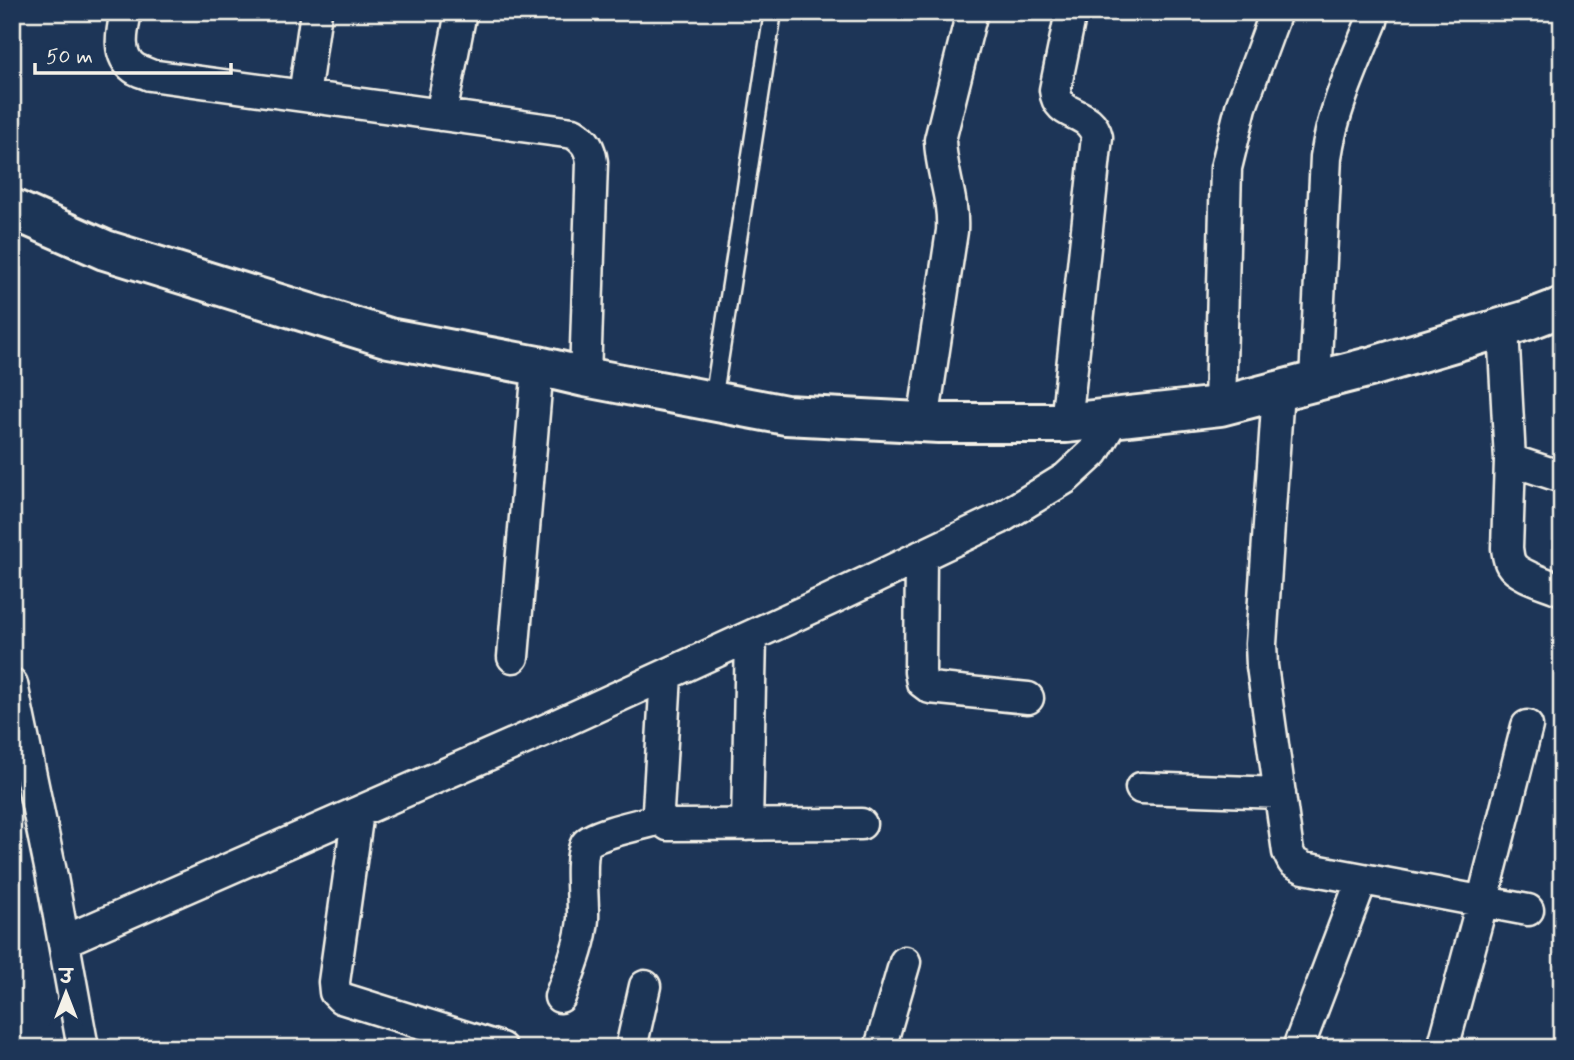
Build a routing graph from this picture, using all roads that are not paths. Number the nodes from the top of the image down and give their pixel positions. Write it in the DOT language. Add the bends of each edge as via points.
graph roads {
  1 [pos="126,12"];
  2 [pos="316,12"];
  3 [pos="461,12"];
  4 [pos="773,12"];
  5 [pos="972,12"];
  6 [pos="1071,12"];
  7 [pos="1276,12"];
  8 [pos="1374,12"];
  9 [pos="304,96"];
  10 [pos="441,115"];
  11 [pos="12,209"];
  12 [pos="1562,307"];
  13 [pos="1503,328"];
  14 [pos="538,366"];
  15 [pos="586,377"];
  16 [pos="1315,381"];
  17 [pos="1278,391"];
  18 [pos="713,401"];
  19 [pos="1220,406"];
  20 [pos="1115,418"];
  21 [pos="923,422"];
  22 [pos="1066,423"];
  23 [pos="1510,460"];
  24 [pos="1562,477"];
  25 [pos="921,556"];
  26 [pos="1562,590"];
  27 [pos="751,636"];
  28 [pos="513,657"];
  29 [pos="666,675"];
  30 [pos="12,684"];
  31 [pos="1028,698"];
  32 [pos="1527,726"];
  33 [pos="1141,788"];
  34 [pos="1280,793"];
  35 [pos="358,812"];
  36 [pos="661,819"];
  37 [pos="861,824"];
  38 [pos="747,825"];
  39 [pos="1362,879"];
  40 [pos="1482,902"];
  41 [pos="1528,910"];
  42 [pos="64,941"];
  43 [pos="905,962"];
  44 [pos="645,986"];
  45 [pos="560,997"];
  46 [pos="83,1048"];
  47 [pos="501,1048"];
  48 [pos="631,1048"];
  49 [pos="880,1048"];
  50 [pos="1298,1048"];
  51 [pos="1443,1048"];
  1 -- 9 [label="street" via="121,37 124,56 134,68 150,75"];
  2 -- 9 [label="street"];
  3 -- 10 [label="street"];
  4 -- 18 [label="lane"];
  5 -- 21 [label="street" via="940,140 952,222"];
  6 -- 22 [label="street" via="1056,99 1062,108 1088,120 1097,137"];
  7 -- 19 [label="street" via="1241,107 1226,169"];
  8 -- 16 [label="street" via="1329,134"];
  9 -- 10 [label="street"];
  10 -- 15 [label="street" via="573,133 584,140 592,162"];
  11 -- 14 [label="street" via="105,250 389,338"];
  12 -- 13 [label="street"];
  13 -- 16 [label="street"];
  13 -- 23 [label="street"];
  14 -- 15 [label="street"];
  14 -- 28 [label="street"];
  15 -- 18 [label="street"];
  16 -- 17 [label="street"];
  17 -- 19 [label="street"];
  17 -- 34 [label="street" via="1261,644"];
  18 -- 21 [label="street" via="786,415"];
  19 -- 20 [label="street"];
  20 -- 22 [label="street"];
  20 -- 25 [label="street" via="1094,452 1066,478 999,519"];
  21 -- 22 [label="street"];
  23 -- 24 [label="street"];
  23 -- 26 [label="street" via="1508,558 1520,573"];
  25 -- 27 [label="street"];
  25 -- 31 [label="street" via="922,682 930,688"];
  27 -- 29 [label="street"];
  27 -- 38 [label="street"];
  29 -- 35 [label="street"];
  29 -- 36 [label="street"];
  30 -- 42 [label="street"];
  32 -- 40 [label="street"];
  33 -- 34 [label="street"];
  34 -- 39 [label="street" via="1293,862"];
  35 -- 42 [label="street"];
  35 -- 47 [label="street" via="335,992 341,998"];
  36 -- 38 [label="street" via="668,825"];
  36 -- 45 [label="street" via="595,836 586,844 583,922"];
  37 -- 38 [label="street"];
  39 -- 40 [label="street"];
  39 -- 50 [label="street"];
  40 -- 41 [label="street"];
  40 -- 51 [label="street"];
  42 -- 46 [label="street"];
  43 -- 49 [label="street"];
  44 -- 48 [label="street"];
}
